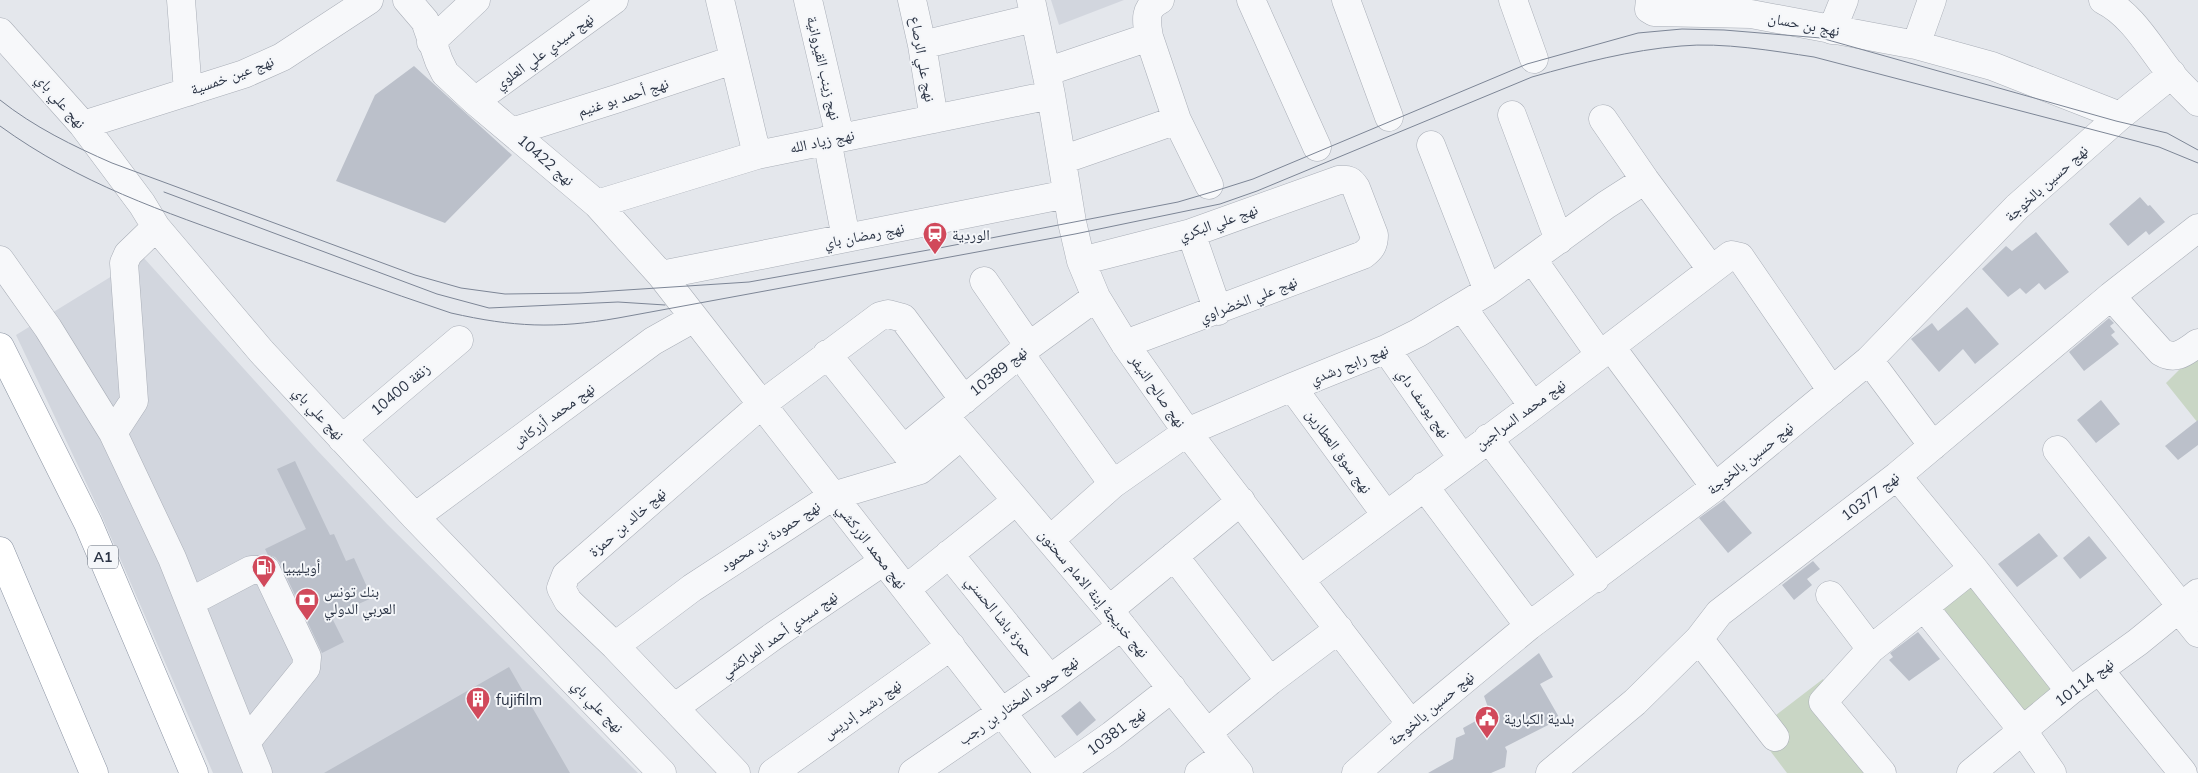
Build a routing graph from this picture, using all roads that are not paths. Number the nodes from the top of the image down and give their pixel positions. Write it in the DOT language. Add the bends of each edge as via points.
graph roads {
  1 [pos="181,0"];
  2 [pos="369,0"];
  3 [pos="407,0"];
  4 [pos="476,0"];
  5 [pos="720,0"];
  6 [pos="808,0"];
  7 [pos="912,0"];
  8 [pos="1160,0"];
  9 [pos="1251,0"];
  10 [pos="1346,0"];
  11 [pos="1513,0"];
  12 [pos="1844,0"];
  13 [pos="1932,0"];
  14 [pos="2103,0"];
  15 [pos="1649,3"];
  16 [pos="596,4"];
  17 [pos="1753,7"];
  18 [pos="1033,9"];
  19 [pos="1832,30"];
  20 [pos="0,32"];
  21 [pos="1149,37"];
  22 [pos="431,42"];
  23 [pos="922,45"];
  24 [pos="1916,45"];
  25 [pos="1534,59"];
  26 [pos="733,60"];
  27 [pos="2172,74"];
  28 [pos="1049,83"];
  29 [pos="188,92"];
  30 [pos="475,101"];
  31 [pos="2198,102"];
  32 [pos="1512,115"];
  33 [pos="2120,116"];
  34 [pos="1389,118"];
  35 [pos="1603,118"];
  36 [pos="934,119"];
  37 [pos="1177,120"];
  38 [pos="83,125"];
  39 [pos="512,132"];
  40 [pos="833,138"];
  41 [pos="1431,145"];
  42 [pos="1317,147"];
  43 [pos="757,155"];
  44 [pos="1062,160"];
  45 [pos="1645,180"];
  46 [pos="1208,185"];
  47 [pos="1067,194"];
  48 [pos="597,204"];
  49 [pos="156,227"];
  50 [pos="2198,228"];
  51 [pos="1191,233"];
  52 [pos="846,238"];
  53 [pos="1559,240"];
  54 [pos="1370,250"];
  55 [pos="0,260"];
  56 [pos="1533,260"];
  57 [pos="1081,262"];
  58 [pos="1711,269"];
  59 [pos="661,275"];
  60 [pos="984,281"];
  61 [pos="1488,291"];
  62 [pos="2111,296"];
  63 [pos="1096,297"];
  64 [pos="1462,307"];
  65 [pos="1218,311"];
  66 [pos="694,318"];
  67 [pos="903,318"];
  68 [pos="459,340"];
  69 [pos="2198,343"];
  70 [pos="1125,344"];
  71 [pos="0,347"];
  72 [pos="1386,349"];
  73 [pos="1024,350"];
  74 [pos="1606,351"];
  75 [pos="827,354"];
  76 [pos="1869,360"];
  77 [pos="1292,386"];
  78 [pos="1832,390"];
  79 [pos="761,405"];
  80 [pos="1533,406"];
  81 [pos="957,417"];
  82 [pos="1187,432"];
  83 [pos="113,433"];
  84 [pos="1488,438"];
  85 [pos="342,439"];
  86 [pos="1933,446"];
  87 [pos="2057,450"];
  88 [pos="1462,458"];
  89 [pos="912,460"];
  90 [pos="1897,476"];
  91 [pos="1112,484"];
  92 [pos="1424,486"];
  93 [pos="1715,487"];
  94 [pos="833,496"];
  95 [pos="1016,501"];
  96 [pos="1241,501"];
  97 [pos="1386,514"];
  98 [pos="415,517"];
  99 [pos="1050,540"];
  100 [pos="0,551"];
  101 [pos="949,554"];
  102 [pos="1174,556"];
  103 [pos="884,561"];
  104 [pos="1973,568"];
  105 [pos="1301,579"];
  106 [pos="1595,579"];
  107 [pos="906,589"];
  108 [pos="1830,595"];
  109 [pos="190,602"];
  110 [pos="2186,602"];
  111 [pos="1924,607"];
  112 [pos="1116,618"];
  113 [pos="1529,626"];
  114 [pos="1339,629"];
  115 [pos="2198,633"];
  116 [pos="1699,639"];
  117 [pos="615,646"];
  118 [pos="951,646"];
  119 [pos="1871,649"];
  120 [pos="2100,671"];
  121 [pos="1050,679"];
  122 [pos="1270,681"];
  123 [pos="1172,688"];
  124 [pos="2070,690"];
  125 [pos="674,708"];
  126 [pos="1002,712"];
  127 [pos="1411,724"];
  128 [pos="2023,731"];
  129 [pos="1207,733"];
  130 [pos="1775,737"];
  131 [pos="247,741"];
  132 [pos="1232,764"];
  133 [pos="94,773"];
  134 [pos="194,773"];
  135 [pos="258,773"];
  136 [pos="662,773"];
  137 [pos="736,773"];
  138 [pos="773,773"];
  139 [pos="913,773"];
  140 [pos="1049,773"];
  141 [pos="1058,773"];
  142 [pos="1199,773"];
  143 [pos="1356,773"];
  144 [pos="1550,773"];
  145 [pos="1882,773"];
  146 [pos="1971,773"];
  147 [pos="2052,773"];
  148 [pos="2183,773"];
  1 -- 29 [label="street"];
  2 -- 29 [label="street, نهج عين خمسية" via="282,57 244,74"];
  3 -- 22 [label="street, نهج 10422" via="422,15"];
  4 -- 22 [label="street"];
  5 -- 26 [label="street"];
  6 -- 40 [label="street, نهج زينب القيروانية"];
  7 -- 23 [label="street, نهج علي الرصاع"];
  8 -- 21 [label="street" via="1147,12"];
  9 -- 42 [label="street"];
  10 -- 34 [label="street"];
  11 -- 25 [label="street"];
  12 -- 19 [label="street"];
  13 -- 24 [label="street"];
  14 -- 27 [label="street" via="2129,20"];
  15 -- 17 [label="street, نهج بن حسان" via="1650,12"];
  16 -- 30 [label="street, نهج سيدي علي العلوي"];
  17 -- 19 [label="street, نهج بن حسان"];
  18 -- 23 [label="street"];
  18 -- 28 [label="street, نهج صالح النيفر"];
  19 -- 24 [label="street, نهج بن حسان"];
  20 -- 38 [label="street, نهج علي باي"];
  21 -- 28 [label="street, نهج زياد الله"];
  21 -- 37 [label="street"];
  22 -- 30 [label="street, نهج 10422" via="445,73"];
  23 -- 36 [label="street, نهج علي الرصاع"];
  24 -- 33 [label="street, نهج بن حسان" via="1992,66"];
  26 -- 39 [label="street, نهج أحمد بو غنيم"];
  26 -- 43 [label="street"];
  27 -- 31 [label="street"];
  27 -- 33 [label="street, نهج حسين بالخوجة"];
  28 -- 36 [label="street, نهج زياد الله"];
  28 -- 44 [label="street, نهج صالح النيفر"];
  29 -- 38 [label="street, نهج عين خمسية"];
  30 -- 39 [label="street, نهج 10422"];
  32 -- 53 [label="street"];
  33 -- 76 [label="street, نهج حسين بالخوجة" via="2017,207"];
  35 -- 45 [label="street"];
  36 -- 40 [label="street, نهج زياد الله"];
  37 -- 44 [label="street"];
  37 -- 46 [label="street"];
  38 -- 49 [label="street, نهج علي باي"];
  39 -- 48 [label="street, نهج 10422"];
  40 -- 43 [label="street, نهج زياد الله"];
  40 -- 52 [label="street, نهج زينب القيروانية"];
  41 -- 61 [label="street"];
  43 -- 48 [label="street, نهج زياد الله"];
  44 -- 47 [label="street, نهج صالح النيفر"];
  45 -- 53 [label="street, نهج رابح رشدي"];
  45 -- 58 [label="street"];
  47 -- 52 [label="street, نهج رمضان باي"];
  47 -- 57 [label="street, نهج صالح النيفر"];
  48 -- 59 [label="street, نهج 10422"];
  49 -- 83 [label="street" via="128,254 124,263 134,401"];
  49 -- 85 [label="street, نهج علي باي" via="261,351"];
  50 -- 62 [label="street, نهج 10377"];
  51 -- 54 [label="street, نهج علي البكري" via="1348,179 1374,235"];
  51 -- 57 [label="street, نهج علي البكري"];
  51 -- 65 [label="street"];
  52 -- 59 [label="street, نهج رمضان باي"];
  53 -- 56 [label="street, نهج رابح رشدي"];
  54 -- 65 [label="street, نهج علي الخضراوي"];
  55 -- 83 [label="street" via="48,328"];
  56 -- 61 [label="street, نهج رابح رشدي"];
  56 -- 74 [label="street"];
  57 -- 63 [label="street, نهج صالح النيفر"];
  58 -- 74 [label="street, نهج محمد السراجين"];
  58 -- 78 [label="street, نهج محمد السراجين" via="1731,255 1740,257"];
  59 -- 66 [label="street, نهج 10422"];
  60 -- 73 [label="street"];
  61 -- 64 [label="street, نهج رابح رشدي"];
  62 -- 69 [label="street" via="2166,355 2180,356"];
  62 -- 86 [label="street, نهج 10377"];
  63 -- 70 [label="street, نهج صالح النيفر"];
  63 -- 73 [label="street, نهج 10389"];
  64 -- 72 [label="street, نهج رابح رشدي"];
  64 -- 80 [label="street"];
  65 -- 70 [label="street, نهج علي الخضراوي"];
  66 -- 79 [label="street, نهج محمد الزركشي"];
  66 -- 98 [label="street, نهج محمد أزركاش" via="653,341"];
  67 -- 75 [label="street, نهج خالد بن حمزة" via="888,314 880,316"];
  67 -- 81 [label="street, نهج خديجة إبنة الامام سحنون"];
  68 -- 85 [label="street, زنقة 10400"];
  70 -- 82 [label="street, نهج صالح النيفر"];
  71 -- 134 [label="highway, A1" via="88,523"];
  72 -- 77 [label="street, نهج رابح رشدي"];
  72 -- 88 [label="street, نهج يوسف داي"];
  73 -- 81 [label="street, نهج 10389"];
  73 -- 91 [label="street"];
  74 -- 80 [label="street, نهج محمد السراجين"];
  74 -- 93 [label="street"];
  75 -- 79 [label="street, نهج خالد بن حمزة"];
  75 -- 89 [label="street"];
  76 -- 78 [label="street, نهج حسين بالخوجة"];
  76 -- 86 [label="street"];
  77 -- 82 [label="street, نهج رابح رشدي"];
  77 -- 97 [label="street, نهج سوق العطارين"];
  78 -- 93 [label="street, نهج حسين بالخوجة"];
  79 -- 94 [label="street, نهج محمد الزركشي"];
  79 -- 117 [label="street, نهج خالد بن حمزة" via="562,581 561,588 568,601"];
  80 -- 84 [label="street, نهج محمد السراجين"];
  81 -- 89 [label="street, نهج حمودة بن محمود"];
  81 -- 95 [label="street, نهج خديجة إبنة الامام سحنون"];
  82 -- 91 [label="street, نهج رابح رشدي"];
  82 -- 96 [label="street, نهج صالح النيفر"];
  83 -- 109 [label="street"];
  84 -- 88 [label="street, نهج محمد السراجين"];
  84 -- 106 [label="street"];
  85 -- 98 [label="street, نهج علي باي"];
  86 -- 90 [label="street, نهج 10377"];
  87 -- 110 [label="street"];
  88 -- 92 [label="street, نهج محمد السراجين"];
  89 -- 94 [label="street, نهج حمودة بن محمود"];
  90 -- 104 [label="street"];
  90 -- 116 [label="street, نهج 10377" via="1719,613"];
  91 -- 99 [label="street, نهج رابح رشدي"];
  92 -- 97 [label="street, نهج محمد السراجين"];
  92 -- 113 [label="street"];
  93 -- 106 [label="street, نهج حسين بالخوجة"];
  94 -- 103 [label="street, نهج محمد الزركشي"];
  94 -- 117 [label="street, نهج حمودة بن محمود" via="692,588"];
  95 -- 99 [label="street, نهج خديجة إبنة الامام سحنون"];
  95 -- 101 [label="street"];
  96 -- 102 [label="street, نهج حمود المختار بن رجب"];
  96 -- 105 [label="street, نهج صالح النيفر"];
  97 -- 105 [label="street, نهج محمد السراجين"];
  98 -- 136 [label="street, نهج علي باي"];
  99 -- 112 [label="street, نهج خديجة إبنة الامام سحنون"];
  100 -- 133 [label="highway"];
  101 -- 107 [label="street"];
  101 -- 121 [label="street, حمزة باشا الحسني"];
  102 -- 112 [label="street, نهج حمود المختار بن رجب"];
  102 -- 122 [label="street"];
  103 -- 107 [label="street, نهج محمد الزركشي"];
  103 -- 125 [label="street, نهج سيدي أحمد المراكشي"];
  104 -- 111 [label="street"];
  104 -- 124 [label="street"];
  105 -- 114 [label="street, نهج صالح النيفر"];
  106 -- 113 [label="street, نهج حسين بالخوجة"];
  107 -- 118 [label="street, نهج محمد الزركشي"];
  108 -- 119 [label="street"];
  109 -- 131 [label="street"];
  109 -- 131 [label="street" via="251,570 266,570 307,657 306,668"];
  110 -- 115 [label="street"];
  110 -- 120 [label="street, نهج 10114"];
  111 -- 119 [label="street"];
  111 -- 128 [label="street"];
  112 -- 121 [label="street, نهج حمود المختار بن رجب"];
  112 -- 123 [label="street, نهج خديجة إبنة الامام سحنون"];
  113 -- 127 [label="street, نهج حسين بالخوجة"];
  114 -- 122 [label="street"];
  114 -- 127 [label="street, نهج صالح النيفر"];
  116 -- 130 [label="street"];
  116 -- 144 [label="street, نهج 10377" via="1635,702"];
  117 -- 125 [label="street, نهج خالد بن حمزة"];
  118 -- 126 [label="street, نهج محمد الزركشي"];
  118 -- 138 [label="street, نهج رشيد إدريس"];
  119 -- 145 [label="street" via="1823,702"];
  120 -- 124 [label="street, نهج 10114"];
  120 -- 148 [label="street"];
  121 -- 126 [label="street, نهج حمود المختار بن رجب"];
  122 -- 129 [label="street"];
  123 -- 129 [label="street, نهج خديجة إبنة الامام سحنون"];
  123 -- 141 [label="street, نهج 10381"];
  124 -- 128 [label="street, نهج 10114"];
  125 -- 137 [label="street, نهج خالد بن حمزة"];
  126 -- 139 [label="street, نهج حمود المختار بن رجب"];
  126 -- 140 [label="street, نهج محمد الزركشي"];
  127 -- 143 [label="street, نهج حسين بالخوجة"];
  128 -- 146 [label="street, نهج 10114"];
  128 -- 147 [label="street"];
  129 -- 132 [label="street, نهج خديجة إبنة الامام سحنون"];
  131 -- 135 [label="street"];
  132 -- 142 [label="street"];
}
